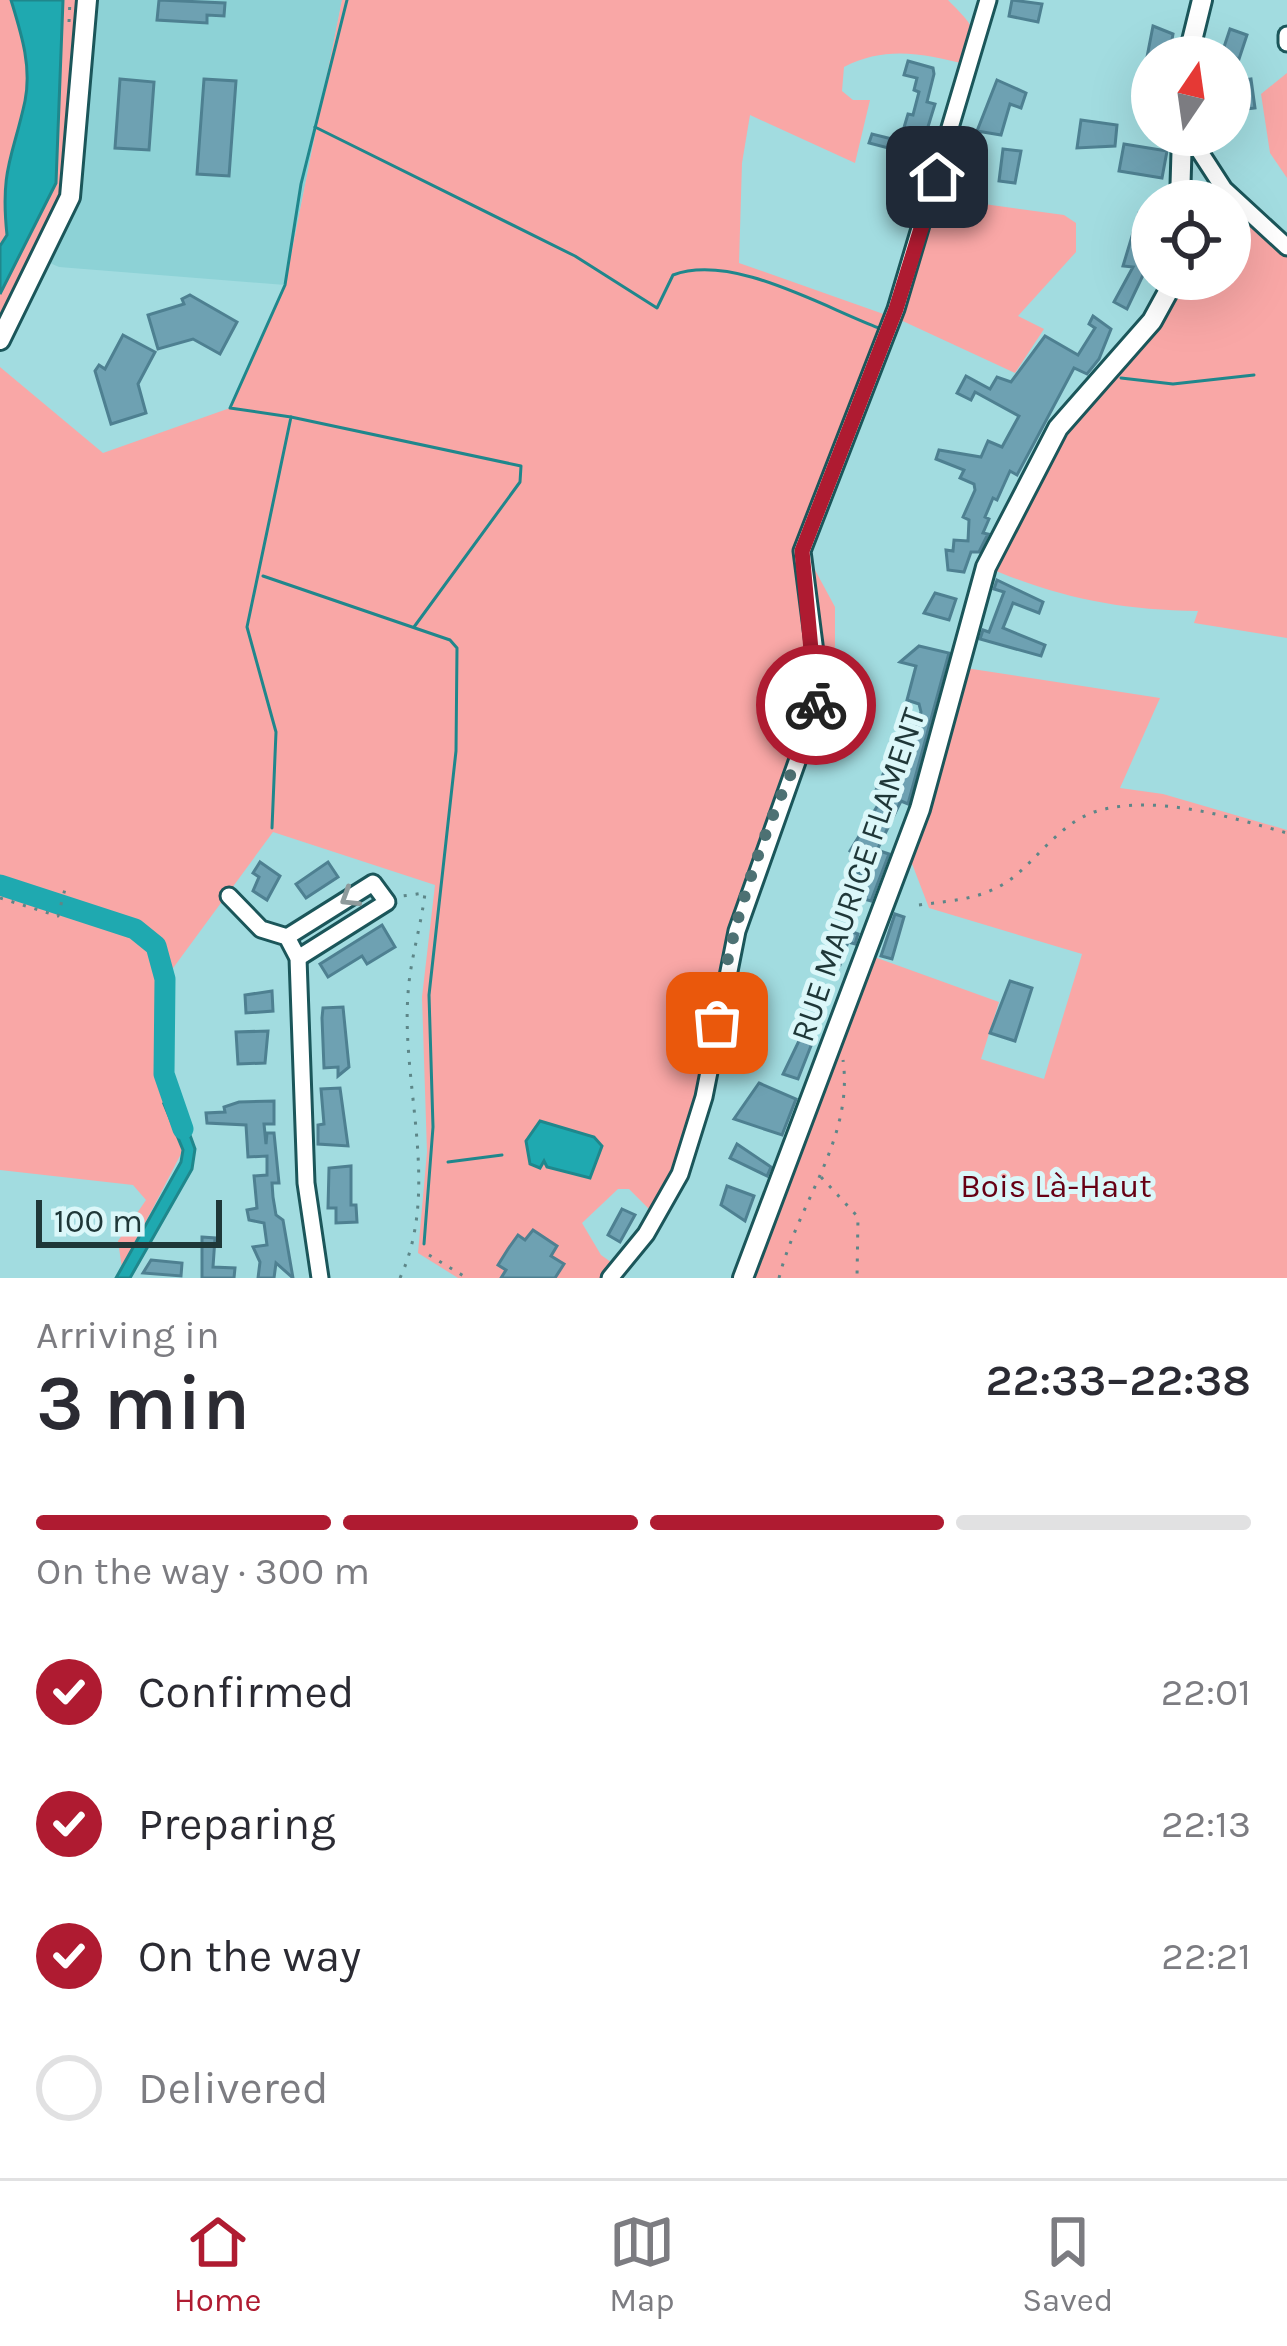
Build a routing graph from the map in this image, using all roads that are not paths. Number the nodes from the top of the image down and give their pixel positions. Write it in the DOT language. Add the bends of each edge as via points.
graph roads {
  1 [pos="87,0"];
  2 [pos="988,0"];
  3 [pos="1202,0"];
  4 [pos="1193,36"];
  5 [pos="1200,156"];
  6 [pos="1287,247"];
  7 [pos="1165,300"];
  8 [pos="0,340"];
  9 [pos="230,896"];
  10 [pos="287,937"];
  11 [pos="298,958"];
  12 [pos="320,1278"];
  13 [pos="610,1278"];
  14 [pos="743,1278"];
  1 -- 8 [label="street" via="70,197"];
  2 -- 13 [label="street" via="896,309 802,551 815,711 737,931 704,1097 680,1174"];
  3 -- 4 [label="street"];
  5 -- 6 [label="street"];
  7 -- 14 [label="street, RUE MAURICE FLAMENT" via="1058,428 986,567 933,768"];
  9 -- 10 [label="street" via="261,929"];
  10 -- 11 [label="street"];
  11 -- 10 [label="street, one-way" via="387,902 373,883"];
  11 -- 12 [label="street" via="306,1183"];
}
